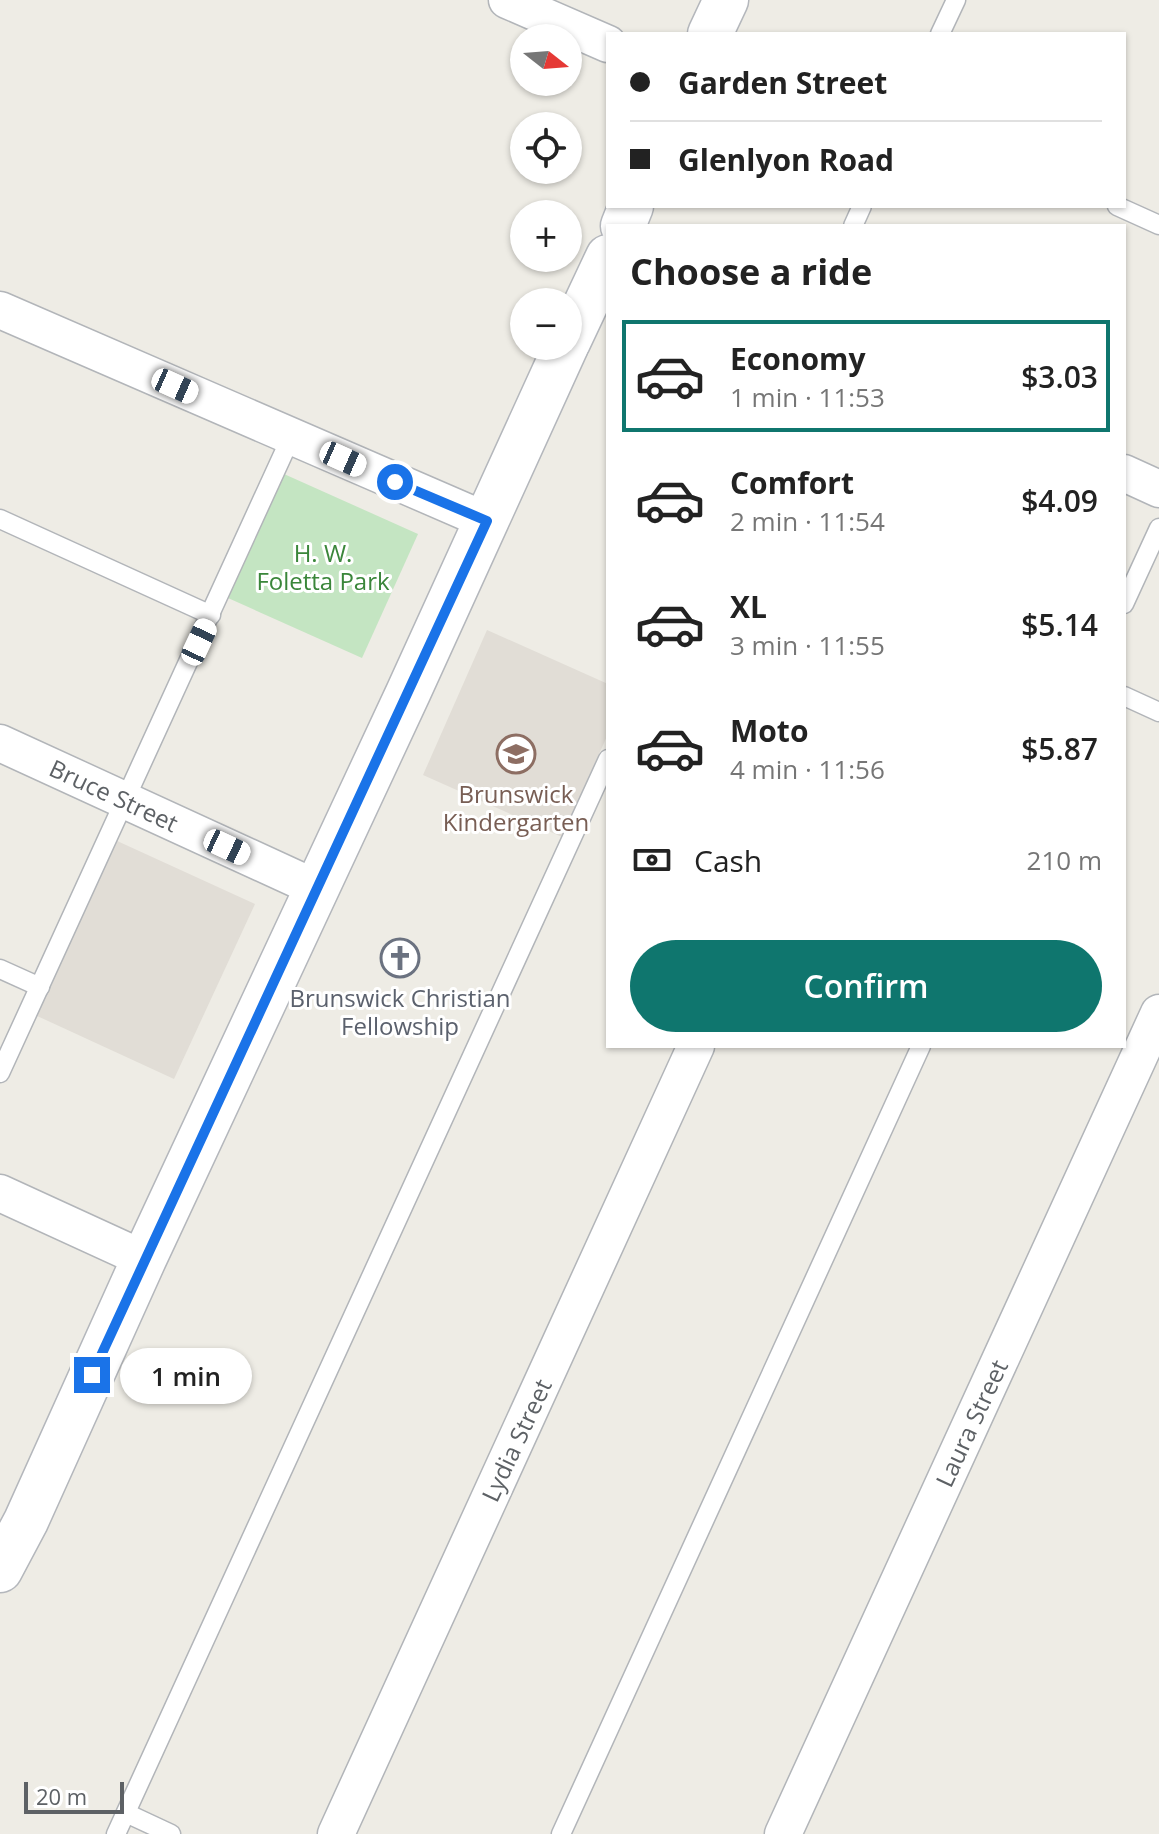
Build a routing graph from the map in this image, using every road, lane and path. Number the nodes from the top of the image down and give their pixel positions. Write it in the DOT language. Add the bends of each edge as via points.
graph roads {
  1 [pos="507,0"];
  2 [pos="726,0"];
  3 [pos="956,0"];
  4 [pos="711,32"];
  5 [pos="941,32"];
  6 [pos="606,43"];
  7 [pos="1121,208"];
  8 [pos="1159,225"];
  9 [pos="606,261"];
  10 [pos="0,310"];
  11 [pos="582,312"];
  12 [pos="560,360"];
  13 [pos="291,437"];
  14 [pos="1126,474"];
  15 [pos="1159,489"];
  16 [pos="0,519"];
  17 [pos="487,521"];
  18 [pos="1159,528"];
  19 [pos="1126,600"];
  20 [pos="211,615"];
  21 [pos="1126,697"];
  22 [pos="1159,712"];
  23 [pos="0,743"];
  24 [pos="606,763"];
  25 [pos="125,800"];
  26 [pos="316,888"];
  27 [pos="0,969"];
  28 [pos="40,987"];
  29 [pos="1159,1013"];
  30 [pos="695,1048"];
  31 [pos="920,1048"];
  32 [pos="0,1073"];
  33 [pos="0,1193"];
  34 [pos="144,1259"];
  35 [pos="0,1570"];
  36 [pos="126,1813"];
  37 [pos="116,1834"];
  38 [pos="171,1834"];
  39 [pos="336,1834"];
  40 [pos="561,1834"];
  41 [pos="783,1834"];
  1 -- 6 [label="street"];
  2 -- 4 [label="street"];
  3 -- 5 [label="lane"];
  7 -- 8 [label="lane"];
  9 -- 11 [label="street"];
  10 -- 13 [label="street"];
  12 -- 17 [label="street"];
  13 -- 17 [label="street"];
  13 -- 20 [label="lane"];
  14 -- 15 [label="street"];
  16 -- 20 [label="lane"];
  17 -- 26 [label="street"];
  18 -- 19 [label="lane"];
  20 -- 25 [label="lane"];
  21 -- 22 [label="lane"];
  23 -- 25 [label="street, Bruce Street"];
  24 -- 36 [label="lane"];
  25 -- 26 [label="street, Bruce Street"];
  25 -- 28 [label="lane"];
  26 -- 34 [label="street"];
  27 -- 28 [label="lane"];
  28 -- 32 [label="lane"];
  29 -- 41 [label="street, Laura Street"];
  30 -- 39 [label="street, Lydia Street"];
  31 -- 40 [label="lane"];
  33 -- 34 [label="street"];
  34 -- 35 [label="street"];
  36 -- 37 [label="lane"];
  36 -- 38 [label="lane"];
}
